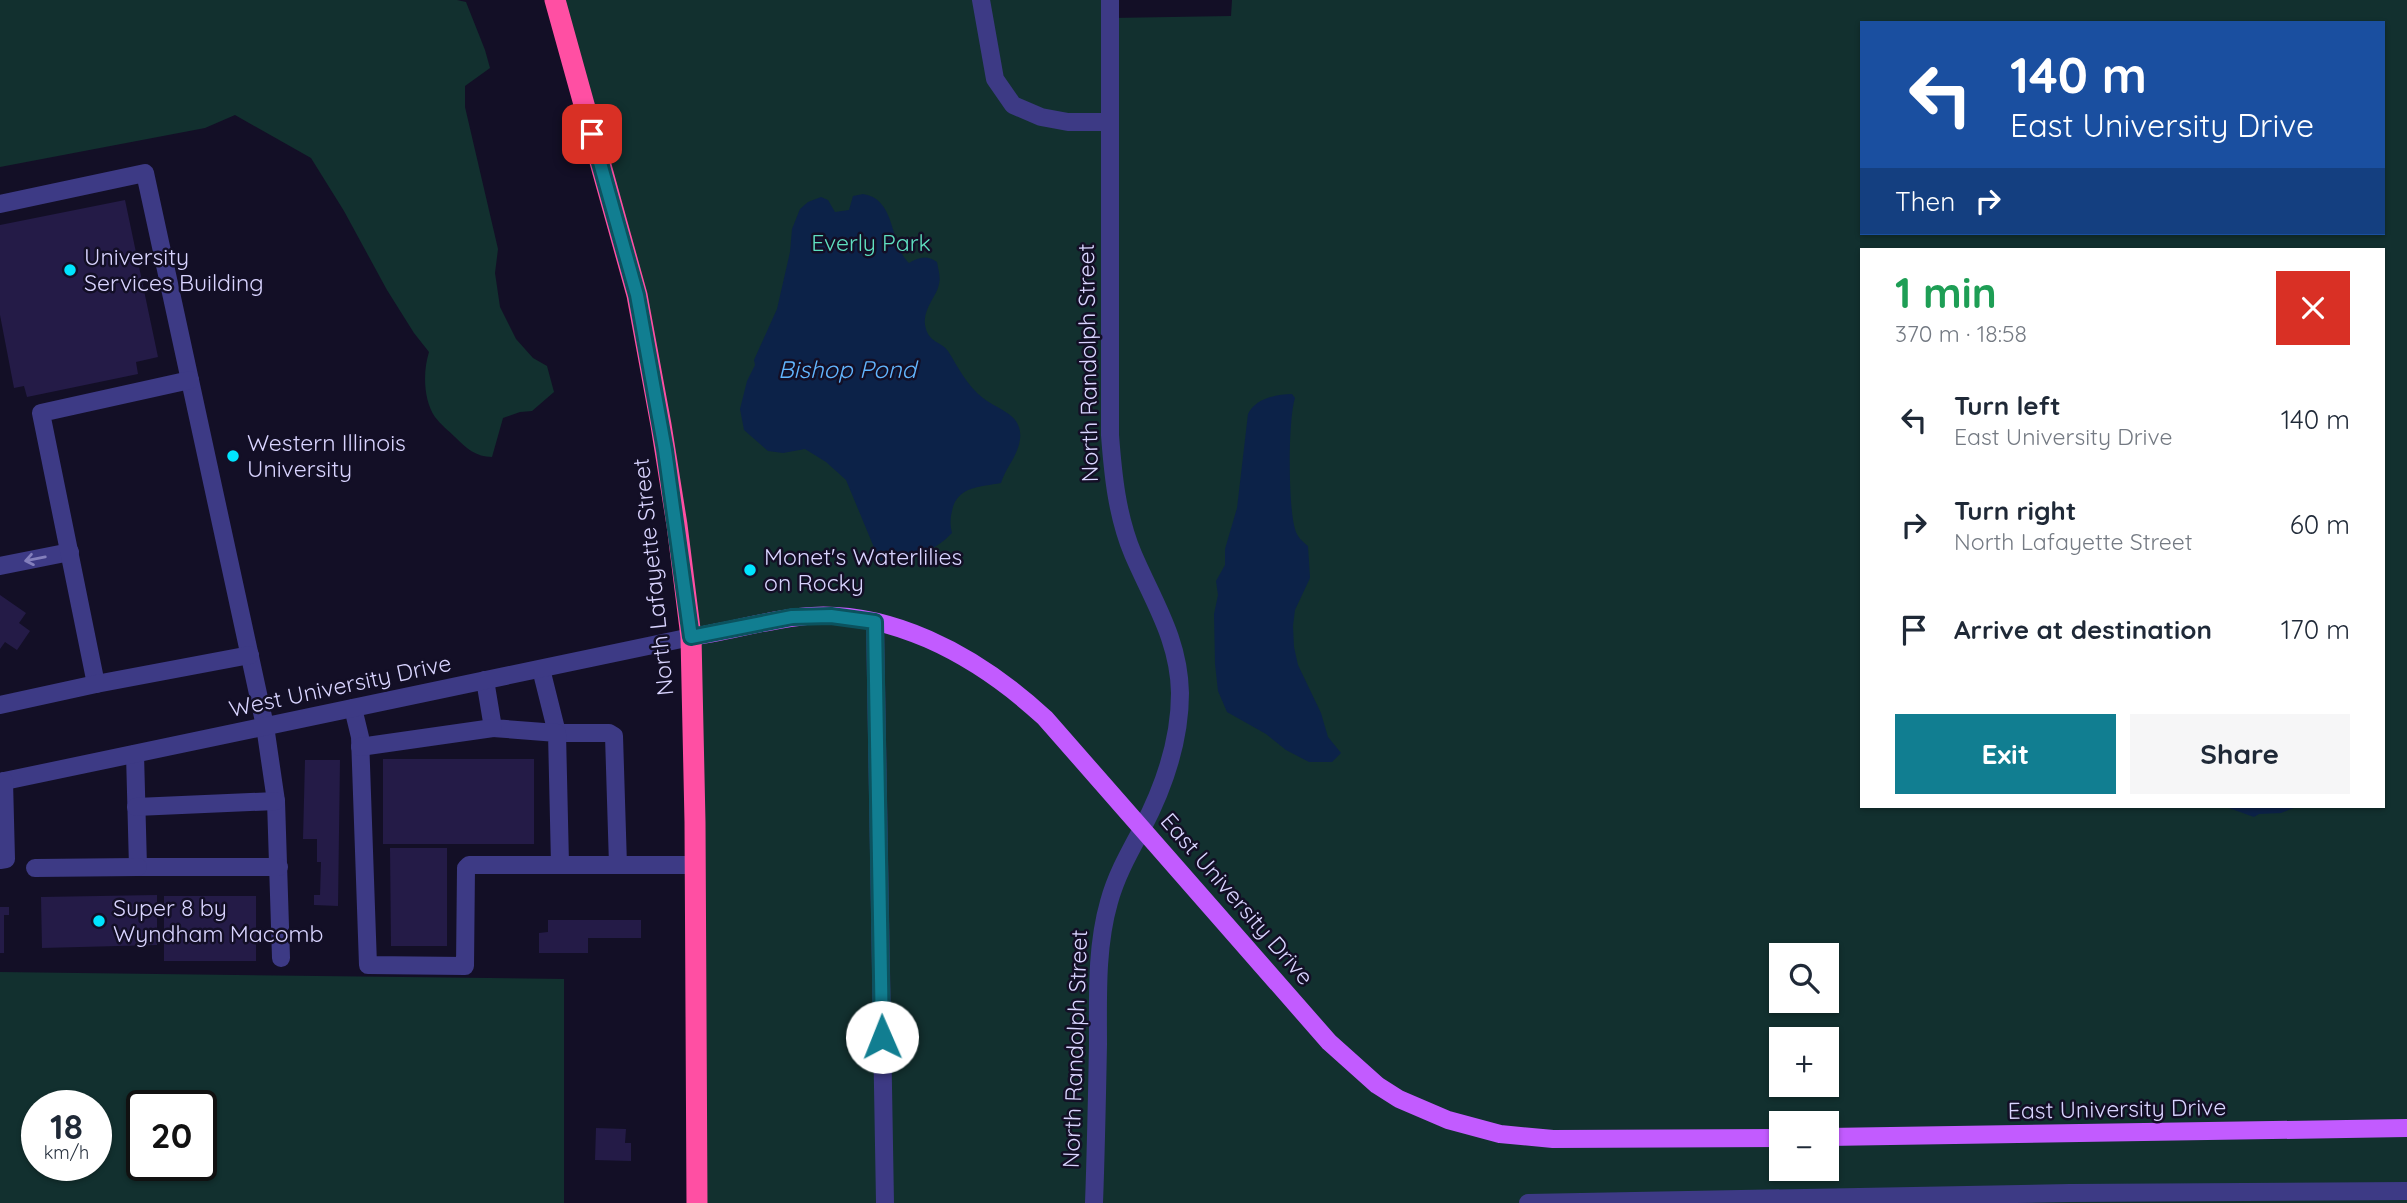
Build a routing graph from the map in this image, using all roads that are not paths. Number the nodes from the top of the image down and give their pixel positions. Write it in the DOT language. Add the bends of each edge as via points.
graph roads {
  1 [pos="555,0"];
  2 [pos="981,0"];
  3 [pos="1110,0"];
  4 [pos="1110,122"];
  5 [pos="0,204"];
  6 [pos="190,380"];
  7 [pos="70,552"];
  8 [pos="0,566"];
  9 [pos="875,622"];
  10 [pos="691,637"];
  11 [pos="250,654"];
  12 [pos="541,668"];
  13 [pos="485,680"];
  14 [pos="96,684"];
  15 [pos="0,705"];
  16 [pos="353,708"];
  17 [pos="265,726"];
  18 [pos="493,728"];
  19 [pos="557,733"];
  20 [pos="360,747"];
  21 [pos="135,754"];
  22 [pos="2,781"];
  23 [pos="275,802"];
  24 [pos="136,807"];
  25 [pos="1142,828"];
  26 [pos="0,860"];
  27 [pos="561,864"];
  28 [pos="618,865"];
  29 [pos="696,865"];
  30 [pos="138,867"];
  31 [pos="279,867"];
  32 [pos="35,868"];
  33 [pos="281,958"];
  34 [pos="2407,1128"];
  35 [pos="1839,1137"];
  36 [pos="1769,1138"];
  37 [pos="2407,1191"];
  38 [pos="697,1203"];
  39 [pos="884,1203"];
  40 [pos="1094,1203"];
  41 [pos="1528,1203"];
  1 -- 10 [label="highway, North Lafayette Street" via="637,295"];
  2 -- 4 [label="street" via="995,79 1013,105 1068,122"];
  3 -- 4 [label="street, North Randolph Street"];
  4 -- 25 [label="street, North Randolph Street" via="1114,482 1132,553 1163,614 1180,691 1173,757"];
  5 -- 6 [label="street" via="145,173"];
  6 -- 7 [label="street" via="41,413"];
  6 -- 11 [label="street"];
  7 -- 8 [label="street, one-way"];
  7 -- 14 [label="street"];
  9 -- 10 [label="main road, East University Drive" via="792,617"];
  9 -- 25 [label="main road, East University Drive" via="939,644 1006,684 1045,718"];
  9 -- 39 [label="street"];
  10 -- 12 [label="street, West University Drive"];
  10 -- 29 [label="highway, North Lafayette Street"];
  11 -- 14 [label="street"];
  11 -- 17 [label="street"];
  12 -- 13 [label="street, West University Drive"];
  12 -- 19 [label="street"];
  13 -- 16 [label="street, West University Drive"];
  13 -- 18 [label="street"];
  14 -- 15 [label="street"];
  16 -- 17 [label="street, West University Drive"];
  16 -- 20 [label="street"];
  17 -- 21 [label="street, West University Drive"];
  17 -- 23 [label="street"];
  18 -- 19 [label="street"];
  18 -- 20 [label="street"];
  19 -- 27 [label="street"];
  19 -- 28 [label="street" via="614,736"];
  20 -- 27 [label="street" via="368,965 465,966 466,868"];
  21 -- 22 [label="street, West University Drive"];
  21 -- 24 [label="street"];
  22 -- 26 [label="street" via="6,859"];
  23 -- 24 [label="street"];
  23 -- 31 [label="street"];
  24 -- 30 [label="street"];
  25 -- 36 [label="main road, East University Drive" via="1329,1042 1377,1085 1423,1110 1474,1128 1526,1138"];
  25 -- 40 [label="street, North Randolph Street" via="1118,875 1102,932"];
  27 -- 28 [label="street"];
  28 -- 29 [label="street"];
  29 -- 38 [label="highway, North Lafayette Street"];
  30 -- 31 [label="street"];
  30 -- 32 [label="street"];
  31 -- 33 [label="street"];
  34 -- 35 [label="main road, East University Drive"];
  37 -- 41 [label="street"];
}
